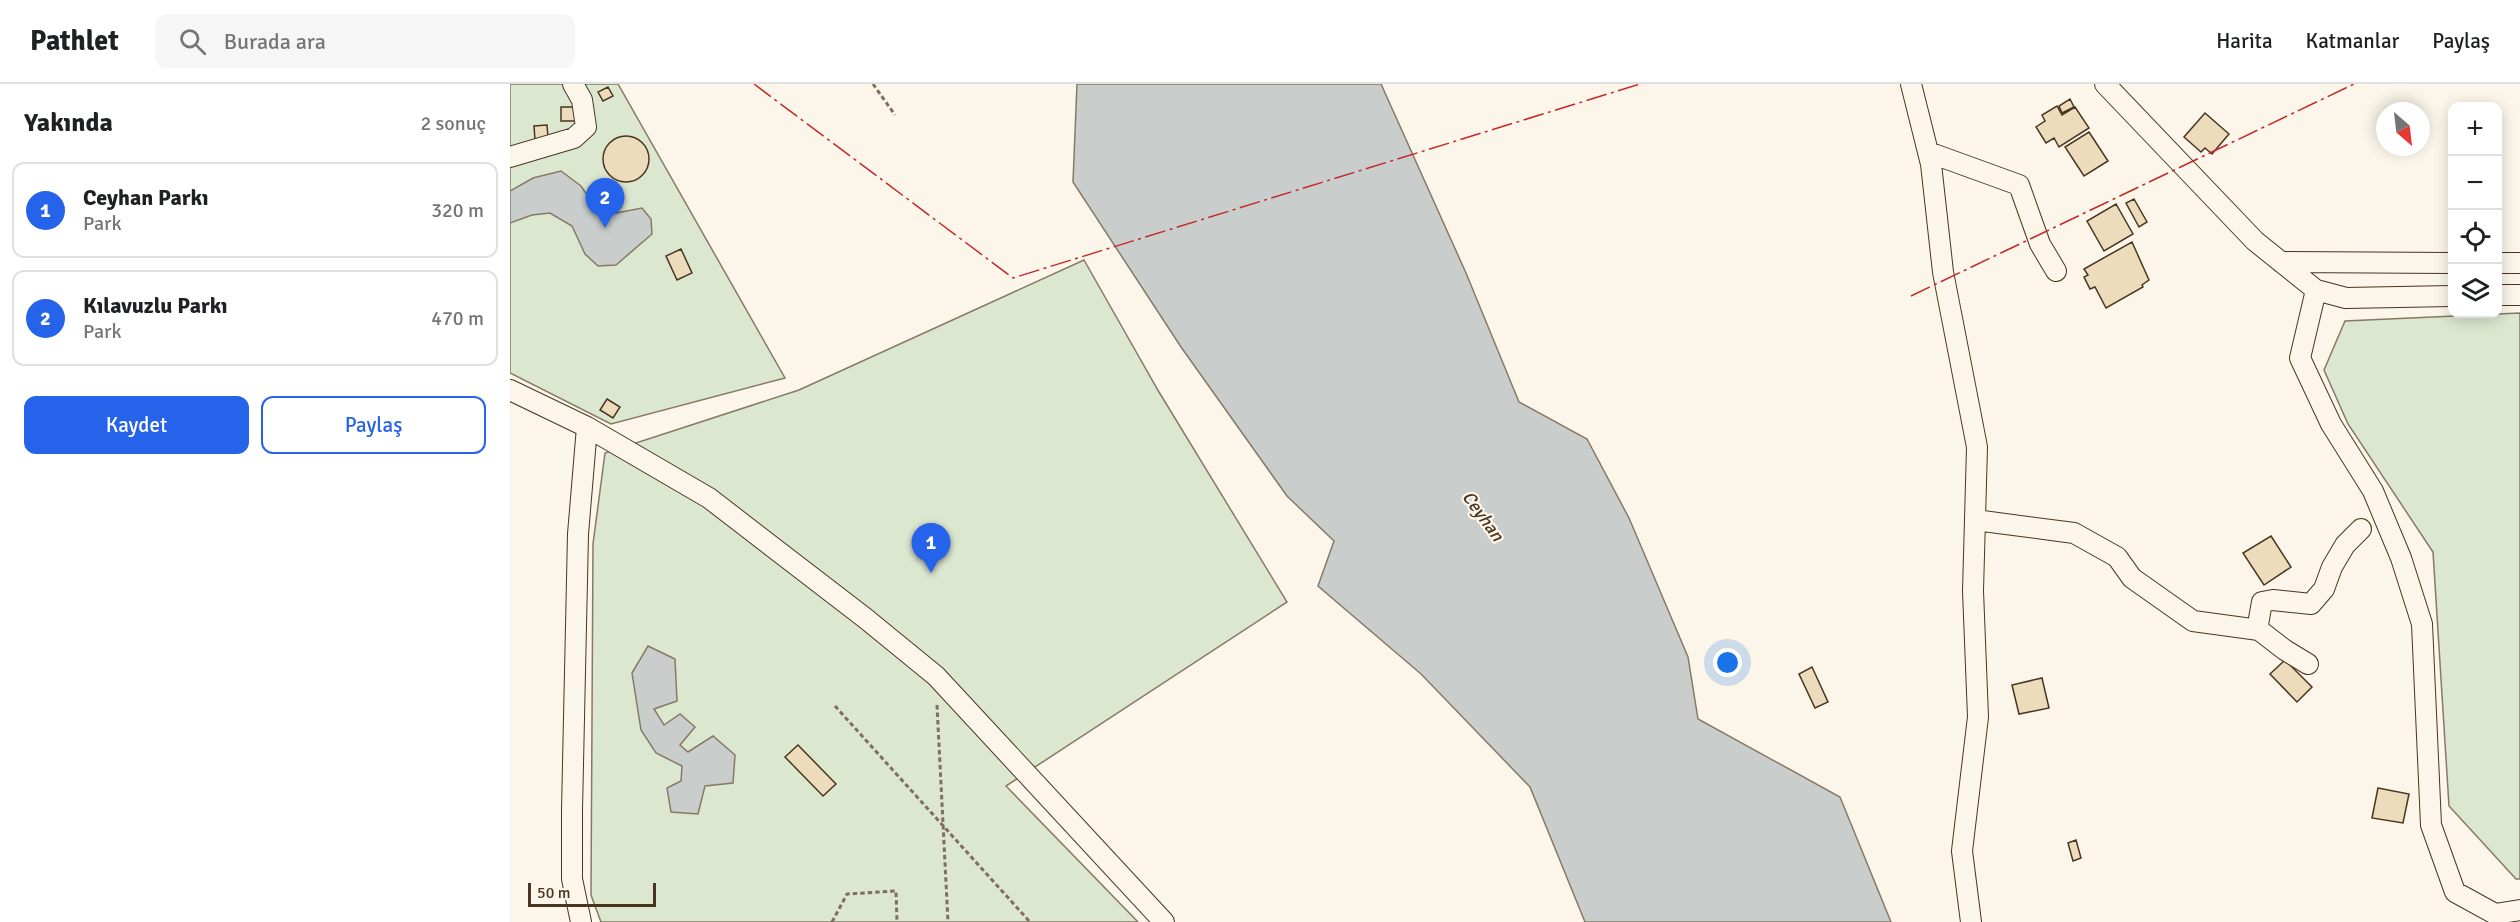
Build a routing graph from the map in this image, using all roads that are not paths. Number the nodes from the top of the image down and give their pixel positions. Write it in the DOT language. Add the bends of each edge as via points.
graph roads {
  1 [pos="573,84"];
  2 [pos="1911,84"];
  3 [pos="2105,84"];
  4 [pos="1928,152"];
  5 [pos="510,157"];
  6 [pos="2281,262"];
  7 [pos="2448,262"];
  8 [pos="2502,263"];
  9 [pos="2520,263"];
  10 [pos="2056,271"];
  11 [pos="2316,290"];
  12 [pos="2502,295"];
  13 [pos="2520,295"];
  14 [pos="2448,296"];
  15 [pos="510,390"];
  16 [pos="587,427"];
  17 [pos="1975,520"];
  18 [pos="2361,529"];
  19 [pos="2257,630"];
  20 [pos="2308,664"];
  21 [pos="2520,910"];
  22 [pos="581,922"];
  23 [pos="1164,922"];
  24 [pos="1971,922"];
  1 -- 5 [label="street" via="582,99 586,127 574,138"];
  2 -- 4 [label="street"];
  3 -- 6 [label="street" via="2255,241"];
  4 -- 10 [label="street" via="2019,185 2040,244"];
  4 -- 17 [label="street" via="1943,272 1977,447"];
  6 -- 7 [label="street"];
  6 -- 11 [label="street"];
  8 -- 9 [label="street"];
  11 -- 14 [label="street" via="2346,298"];
  11 -- 21 [label="street" via="2300,358 2331,424 2373,491 2401,558 2422,624 2431,825 2454,892 2495,914"];
  12 -- 13 [label="street"];
  15 -- 16 [label="street"];
  16 -- 22 [label="street" via="578,534 572,810 572,879"];
  16 -- 23 [label="street" via="709,498 936,676"];
  17 -- 19 [label="street" via="2074,533 2117,557 2132,578 2193,621"];
  17 -- 24 [label="street" via="1972,591 1978,717 1962,851"];
  18 -- 19 [label="street" via="2345,545 2324,589 2311,604 2262,602"];
  19 -- 20 [label="street"];
}
